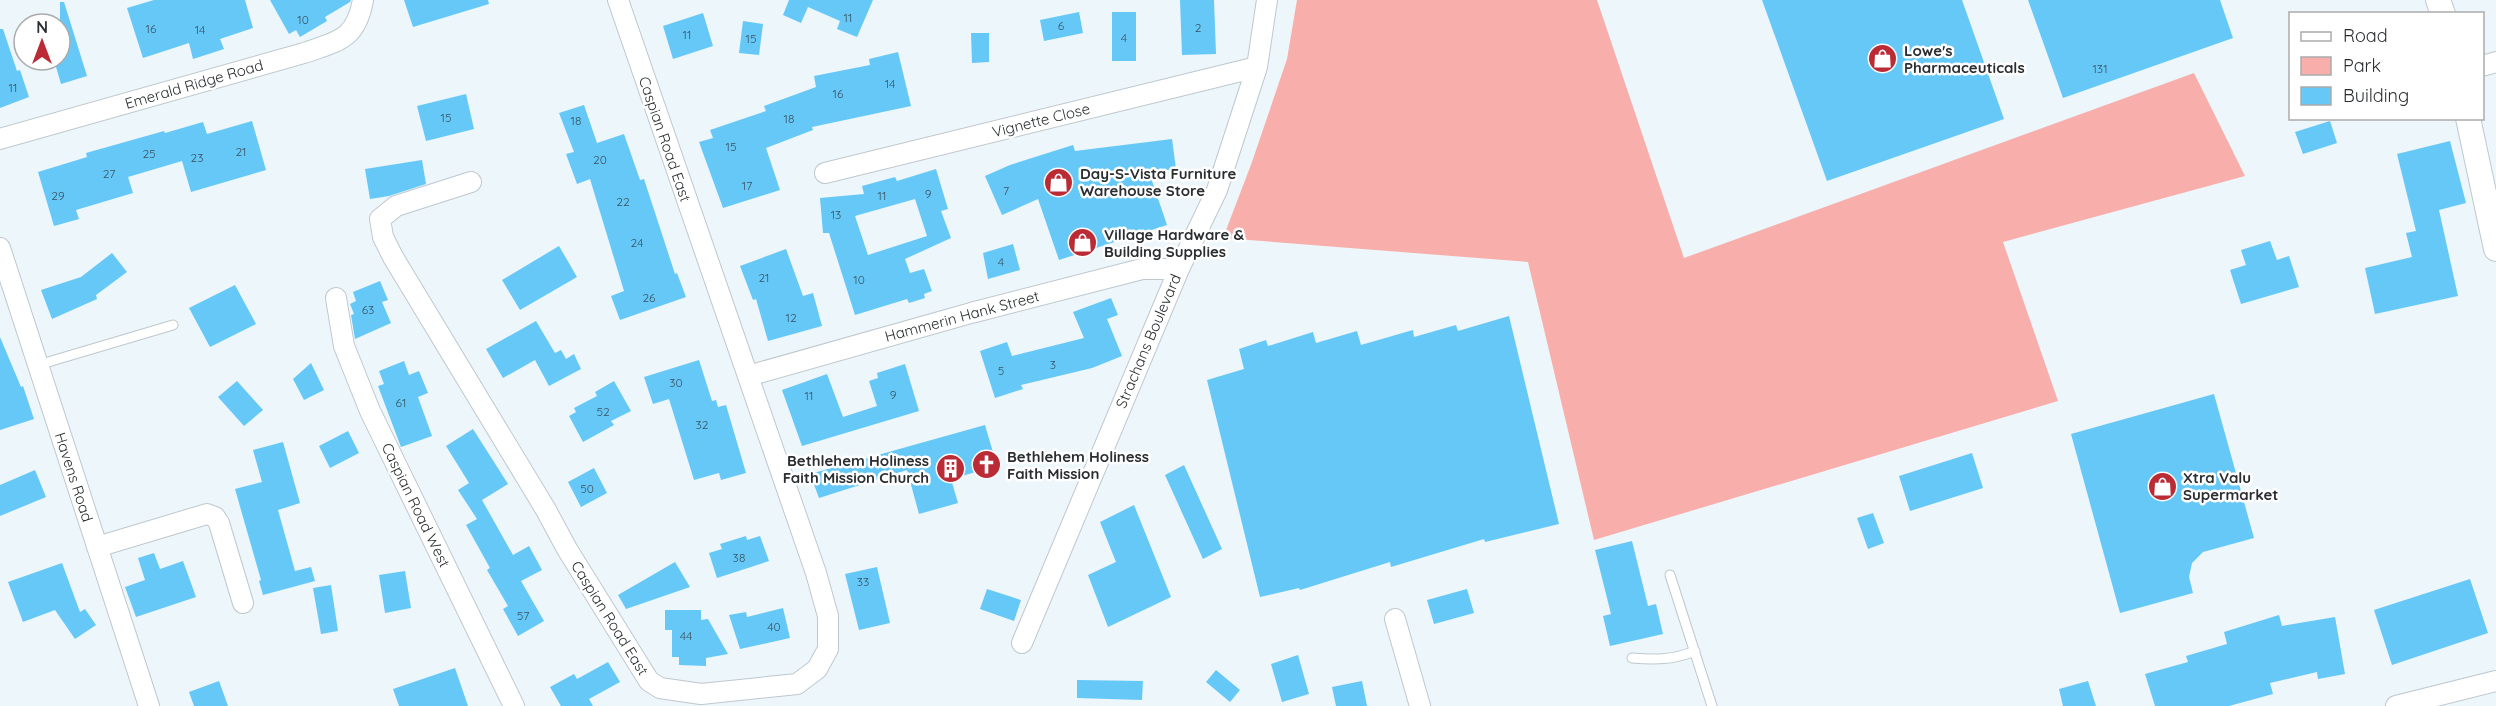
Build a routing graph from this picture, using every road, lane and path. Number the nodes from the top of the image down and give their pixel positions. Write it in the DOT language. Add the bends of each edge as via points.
graph roads {
  1 [pos="363,0"];
  2 [pos="618,0"];
  3 [pos="1267,0"];
  4 [pos="1257,68"];
  5 [pos="2468,120"];
  6 [pos="0,139"];
  7 [pos="825,173"];
  8 [pos="471,182"];
  9 [pos="0,248"];
  10 [pos="2496,249"];
  11 [pos="1179,268"];
  12 [pos="336,298"];
  13 [pos="173,325"];
  14 [pos="38,365"];
  15 [pos="747,376"];
  16 [pos="97,547"];
  17 [pos="1670,575"];
  18 [pos="243,603"];
  19 [pos="1395,619"];
  20 [pos="1022,643"];
  21 [pos="1695,651"];
  22 [pos="1632,658"];
  23 [pos="2496,681"];
  24 [pos="149,706"];
  25 [pos="514,706"];
  26 [pos="1420,706"];
  27 [pos="1712,706"];
  28 [pos="2396,706"];
  1 -- 6 [label="street, Emerald Ridge Road" via="355,28 341,40"];
  2 -- 15 [label="street, Caspian Road East"];
  3 -- 4 [label="street, Strachans Boulevard"];
  4 -- 7 [label="street, Vignette Close"];
  4 -- 11 [label="street, Strachans Boulevard" via="1216,190"];
  5 -- 10 [label="street"];
  8 -- 15 [label="street, Caspian Road East" via="396,206 380,219 383,237 567,549 649,681 660,688 701,694 797,684 817,669 828,649 828,616 816,573"];
  9 -- 14 [label="street, Havens Road"];
  11 -- 15 [label="street, Hammerin Hank Street" via="1142,269"];
  11 -- 20 [label="street, Strachans Boulevard"];
  12 -- 25 [label="street, Caspian Road West" via="344,346 370,411"];
  13 -- 14 [label="lane"];
  14 -- 16 [label="street, Havens Road"];
  16 -- 18 [label="street" via="207,513 219,523"];
  16 -- 24 [label="street, Havens Road"];
  17 -- 21 [label="lane"];
  19 -- 26 [label="street"];
  21 -- 22 [label="lane" via="1667,659"];
  21 -- 27 [label="lane"];
  23 -- 28 [label="street"];
}
